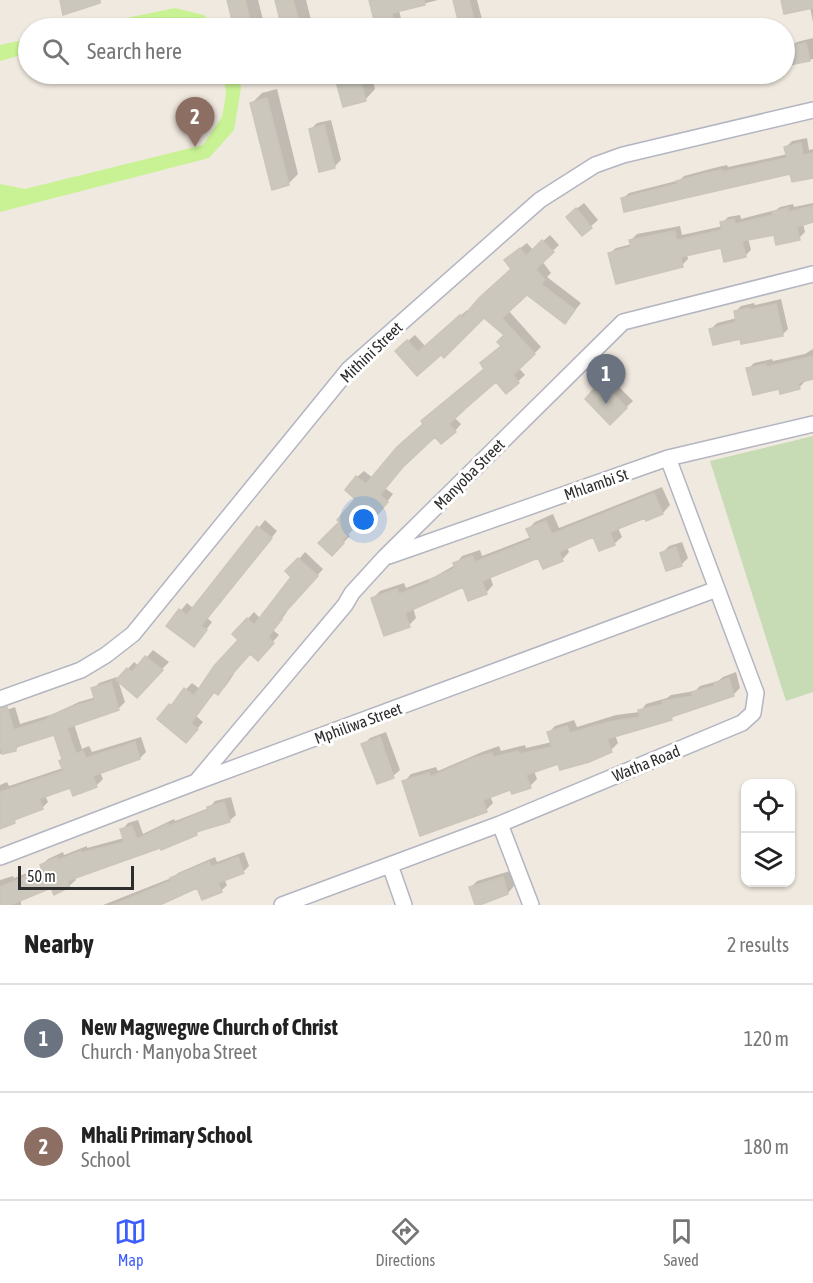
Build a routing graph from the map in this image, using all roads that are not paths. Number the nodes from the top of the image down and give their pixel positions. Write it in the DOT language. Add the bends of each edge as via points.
graph roads {
  1 [pos="813,110"];
  2 [pos="813,274"];
  3 [pos="813,424"];
  4 [pos="668,458"];
  5 [pos="384,558"];
  6 [pos="717,589"];
  7 [pos="0,699"];
  8 [pos="196,782"];
  9 [pos="500,824"];
  10 [pos="0,857"];
  11 [pos="390,865"];
  12 [pos="282,905"];
  13 [pos="404,905"];
  14 [pos="531,905"];
  1 -- 7 [label="street, Mithini Street" via="623,154 595,165 540,200 350,369 133,634 81,670"];
  2 -- 5 [label="street, Manyoba Street" via="622,322"];
  3 -- 4 [label="street, Mhlambi St"];
  4 -- 5 [label="street, Mhlambi St"];
  4 -- 6 [label="street, Watha Road"];
  5 -- 8 [label="street, Manyoba Street"];
  6 -- 8 [label="street, Mphiliwa Street"];
  6 -- 9 [label="street, Watha Road" via="756,693 753,713 742,723"];
  8 -- 10 [label="street, Mphiliwa Street"];
  9 -- 11 [label="street, Watha Road"];
  9 -- 14 [label="street"];
  11 -- 12 [label="street, Watha Road"];
  11 -- 13 [label="street"];
}
